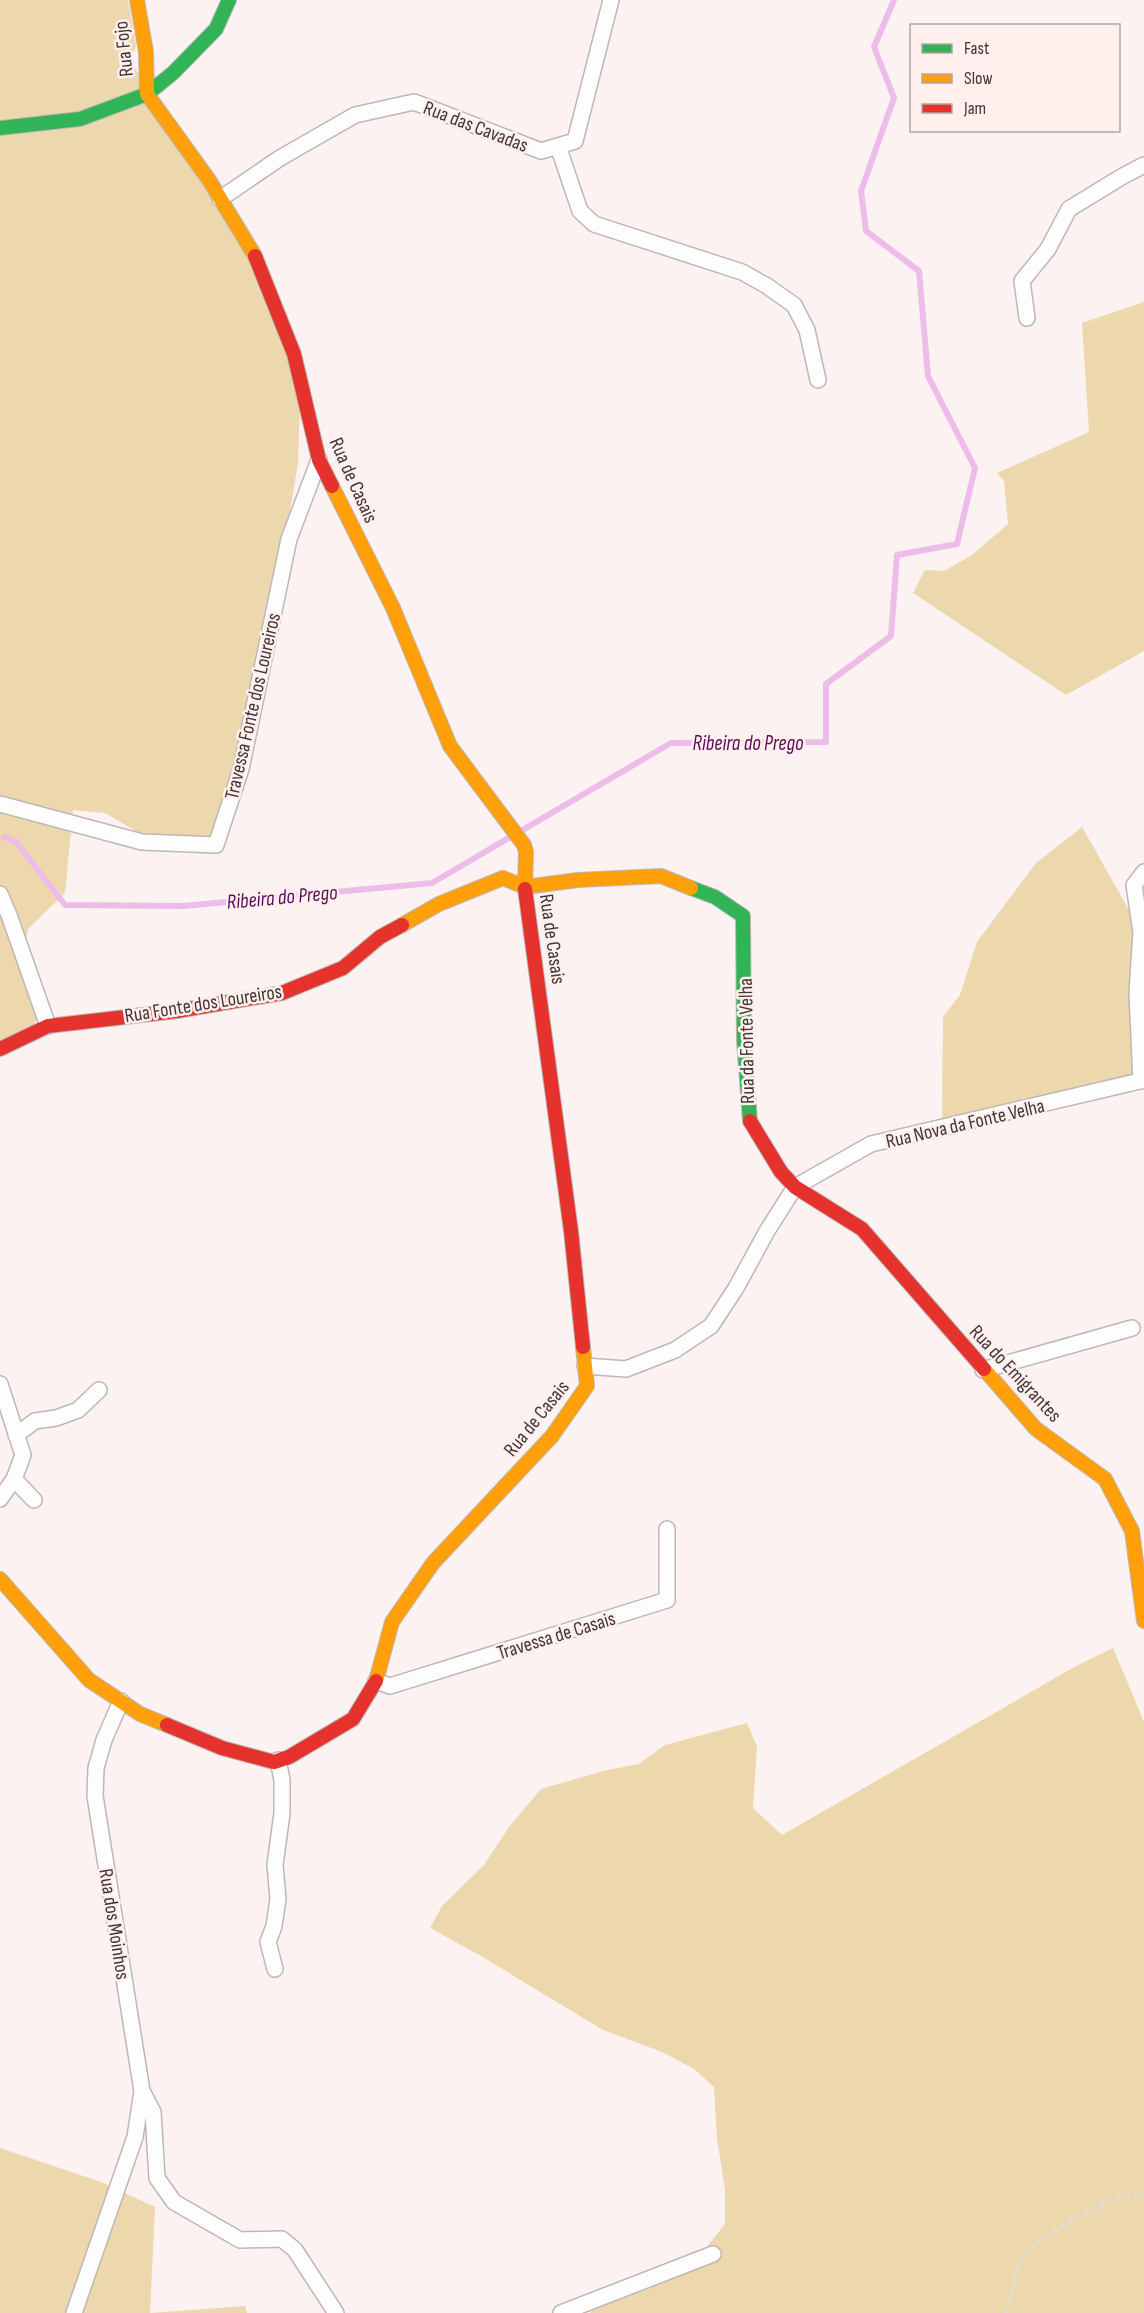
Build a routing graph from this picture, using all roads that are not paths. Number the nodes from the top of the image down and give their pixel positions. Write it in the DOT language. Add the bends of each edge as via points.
graph roads {
  1 [pos="137,0"];
  2 [pos="229,0"];
  3 [pos="611,0"];
  4 [pos="147,94"];
  5 [pos="0,128"];
  6 [pos="558,146"];
  7 [pos="1144,165"];
  8 [pos="220,199"];
  9 [pos="1027,318"];
  10 [pos="818,380"];
  11 [pos="319,460"];
  12 [pos="0,804"];
  13 [pos="1144,872"];
  14 [pos="525,887"];
  15 [pos="0,894"];
  16 [pos="48,1026"];
  17 [pos="0,1048"];
  18 [pos="1143,1080"];
  19 [pos="795,1187"];
  20 [pos="1132,1328"];
  21 [pos="585,1366"];
  22 [pos="983,1370"];
  23 [pos="0,1384"];
  24 [pos="99,1390"];
  25 [pos="16,1435"];
  26 [pos="14,1479"];
  27 [pos="0,1499"];
  28 [pos="34,1500"];
  29 [pos="667,1529"];
  30 [pos="0,1579"];
  31 [pos="1144,1616"];
  32 [pos="1144,1621"];
  33 [pos="376,1681"];
  34 [pos="121,1701"];
  35 [pos="278,1760"];
  36 [pos="274,1969"];
  37 [pos="142,2091"];
  38 [pos="713,2254"];
  39 [pos="74,2313"];
  40 [pos="336,2313"];
  41 [pos="563,2313"];
  1 -- 4 [label="street, Rua Fojo" via="146,52"];
  2 -- 4 [label="street" via="216,29"];
  3 -- 6 [label="street, Rua das Cavadas" via="575,141"];
  4 -- 5 [label="street" via="80,119"];
  4 -- 8 [label="street, Rua de Casais"];
  6 -- 8 [label="street, Rua das Cavadas" via="541,151 414,102 355,115 280,158"];
  6 -- 10 [label="street" via="580,211 594,225 742,273 794,305 807,330"];
  7 -- 9 [label="street" via="1069,209 1048,249 1022,281"];
  8 -- 11 [label="street, Rua de Casais" via="259,262 294,354"];
  11 -- 12 [label="street, Travessa Fonte dos Loureiros" via="289,539 241,769 216,845 142,842"];
  11 -- 14 [label="street, Rua de Casais" via="393,608 450,746 524,845"];
  13 -- 18 [label="street" via="1134,885 1141,933 1137,993"];
  14 -- 16 [label="street, Rua Fonte dos Loureiros" via="503,878 439,904 380,937 343,968 282,993 177,1011"];
  14 -- 19 [label="street, Rua da Fonte Velha" via="661,876 715,897 743,916 748,1118"];
  14 -- 21 [label="street, Rua de Casais"];
  15 -- 16 [label="street"];
  16 -- 17 [label="street, Rua Fonte dos Loureiros"];
  18 -- 19 [label="street, Rua Nova da Fonte Velha" via="871,1144"];
  19 -- 21 [label="street" via="711,1326 675,1350 626,1369"];
  19 -- 22 [label="street, Rua do Emigrantes" via="862,1229"];
  20 -- 22 [label="street"];
  21 -- 33 [label="street, Rua de Casais" via="586,1386 552,1436 433,1563 392,1622"];
  22 -- 31 [label="street, Rua do Emigrantes" via="1036,1429 1105,1479 1132,1531"];
  23 -- 25 [label="street"];
  24 -- 25 [label="street" via="78,1410 35,1421"];
  25 -- 26 [label="street" via="23,1455"];
  26 -- 27 [label="street"];
  26 -- 28 [label="street"];
  29 -- 33 [label="street, Travessa de Casais" via="667,1600 390,1686"];
  30 -- 34 [label="street" via="90,1680"];
  31 -- 32 [label="street, Rua do Emigrantes"];
  33 -- 35 [label="street, Rua de Casais" via="353,1719"];
  34 -- 35 [label="street" via="140,1714 222,1748"];
  34 -- 37 [label="street, Rua dos Moinhos" via="96,1768 95,1796"];
  35 -- 36 [label="street" via="282,1780 275,1865 278,1899 268,1942"];
  37 -- 39 [label="street, Rua dos Moinhos" via="135,2137"];
  37 -- 40 [label="street" via="153,2112 157,2178 174,2202 240,2240 282,2239 296,2250"];
  38 -- 41 [label="street"];
}
